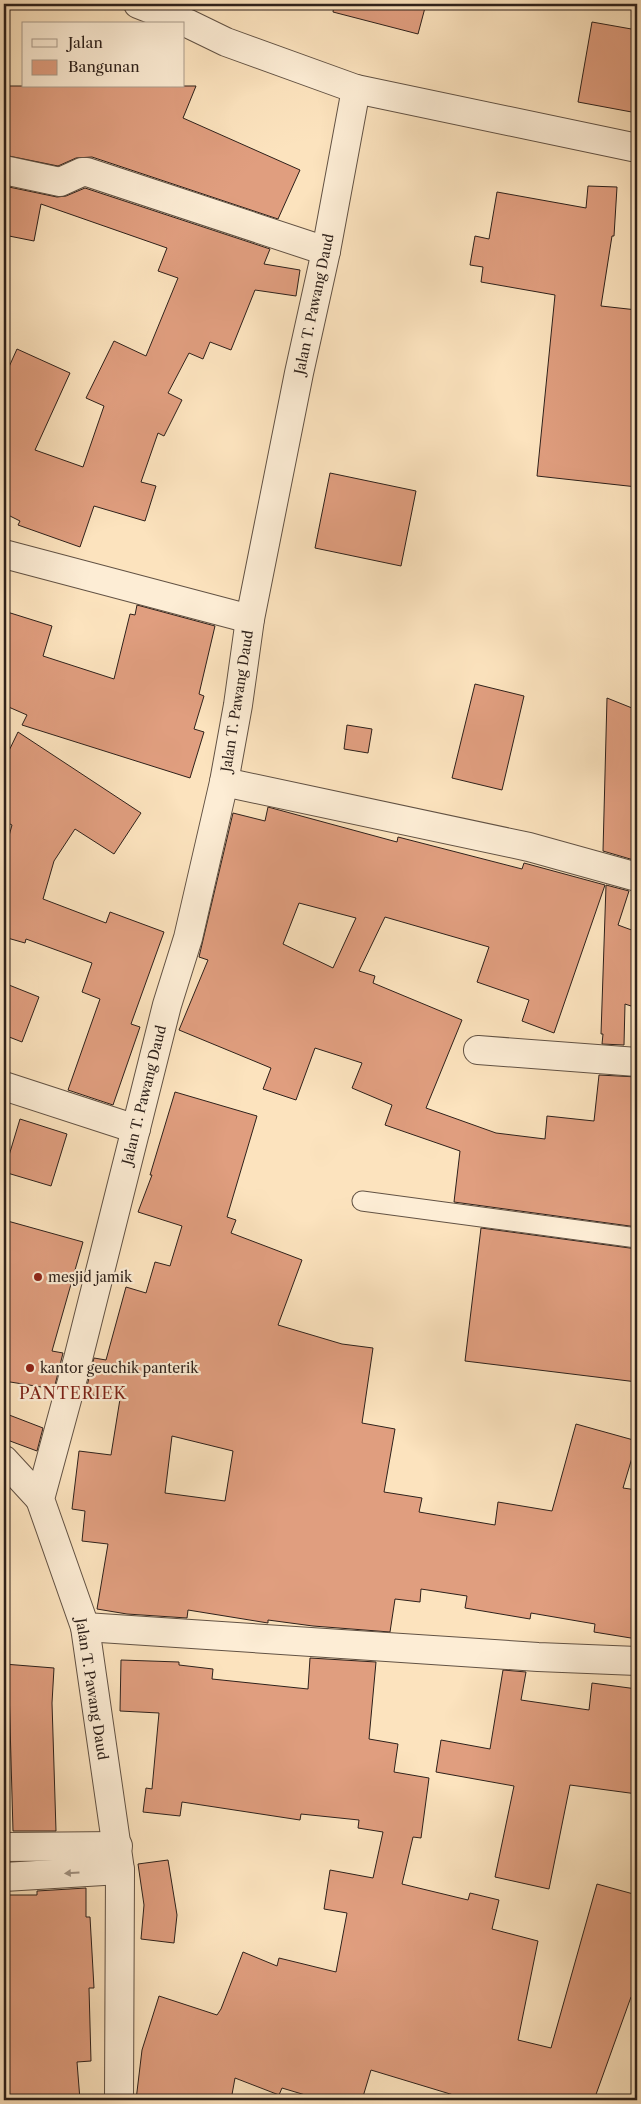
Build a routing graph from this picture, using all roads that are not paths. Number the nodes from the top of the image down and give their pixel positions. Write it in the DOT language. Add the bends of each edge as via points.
graph roads {
  1 [pos="138,4"];
  2 [pos="192,14"];
  3 [pos="356,89"];
  4 [pos="637,148"];
  5 [pos="4,170"];
  6 [pos="326,251"];
  7 [pos="4,554"];
  8 [pos="250,620"];
  9 [pos="224,782"];
  10 [pos="637,878"];
  11 [pos="478,1050"];
  12 [pos="637,1062"];
  13 [pos="4,1086"];
  14 [pos="136,1129"];
  15 [pos="362,1201"];
  16 [pos="637,1238"];
  17 [pos="4,1460"];
  18 [pos="40,1499"];
  19 [pos="85,1627"];
  20 [pos="637,1661"];
  21 [pos="4,1847"];
  22 [pos="119,1858"];
  23 [pos="4,1877"];
  24 [pos="119,2100"];
  1 -- 2 [label="street"];
  2 -- 3 [label="street" via="226,42"];
  3 -- 4 [label="street"];
  3 -- 6 [label="street, Jalan T. Pawang Daud"];
  5 -- 6 [label="street" via="60,182 87,172"];
  6 -- 8 [label="street, Jalan T. Pawang Daud"];
  7 -- 8 [label="street"];
  8 -- 9 [label="street, Jalan T. Pawang Daud"];
  9 -- 10 [label="street" via="529,847"];
  9 -- 14 [label="street, Jalan T. Pawang Daud" via="188,938 167,1005"];
  11 -- 12 [label="street"];
  13 -- 14 [label="street"];
  14 -- 18 [label="street, Jalan T. Pawang Daud"];
  15 -- 16 [label="lane"];
  17 -- 18 [label="street"];
  18 -- 19 [label="street, Jalan T. Pawang Daud"];
  19 -- 20 [label="street"];
  19 -- 22 [label="street, Jalan T. Pawang Daud"];
  21 -- 22 [label="street"];
  22 -- 23 [label="street, one-way"];
  22 -- 24 [label="street, Jalan T. Pawang Daud"];
}
